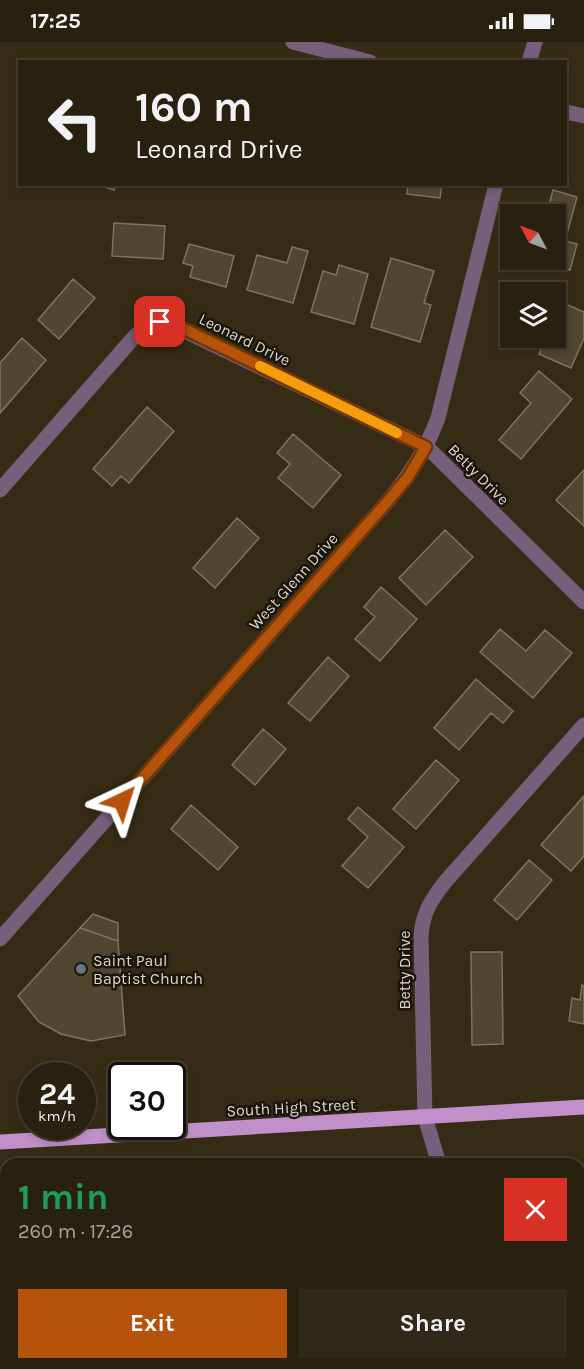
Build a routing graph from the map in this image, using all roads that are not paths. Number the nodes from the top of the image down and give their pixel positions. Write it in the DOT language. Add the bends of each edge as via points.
graph roads {
  1 [pos="293,42"];
  2 [pos="535,42"];
  3 [pos="362,60"];
  4 [pos="530,60"];
  5 [pos="567,112"];
  6 [pos="584,116"];
  7 [pos="496,186"];
  8 [pos="426,447"];
  9 [pos="0,490"];
  10 [pos="584,602"];
  11 [pos="584,725"];
  12 [pos="0,939"];
  13 [pos="584,1107"];
  14 [pos="425,1117"];
  15 [pos="0,1142"];
  16 [pos="437,1158"];
  1 -- 3 [label="street"];
  2 -- 4 [label="street"];
  5 -- 6 [label="street"];
  7 -- 8 [label="street, West Glenn Drive" via="442,404"];
  8 -- 9 [label="street, Leonard Drive" via="174,324 160,322 136,335"];
  8 -- 10 [label="street, Betty Drive"];
  8 -- 12 [label="street, West Glenn Drive" via="388,501"];
  11 -- 14 [label="street, Betty Drive" via="445,882 425,913 421,937"];
  13 -- 14 [label="main road, South High Street"];
  14 -- 15 [label="main road, South High Street"];
  14 -- 16 [label="street, Betty Drive"];
}
